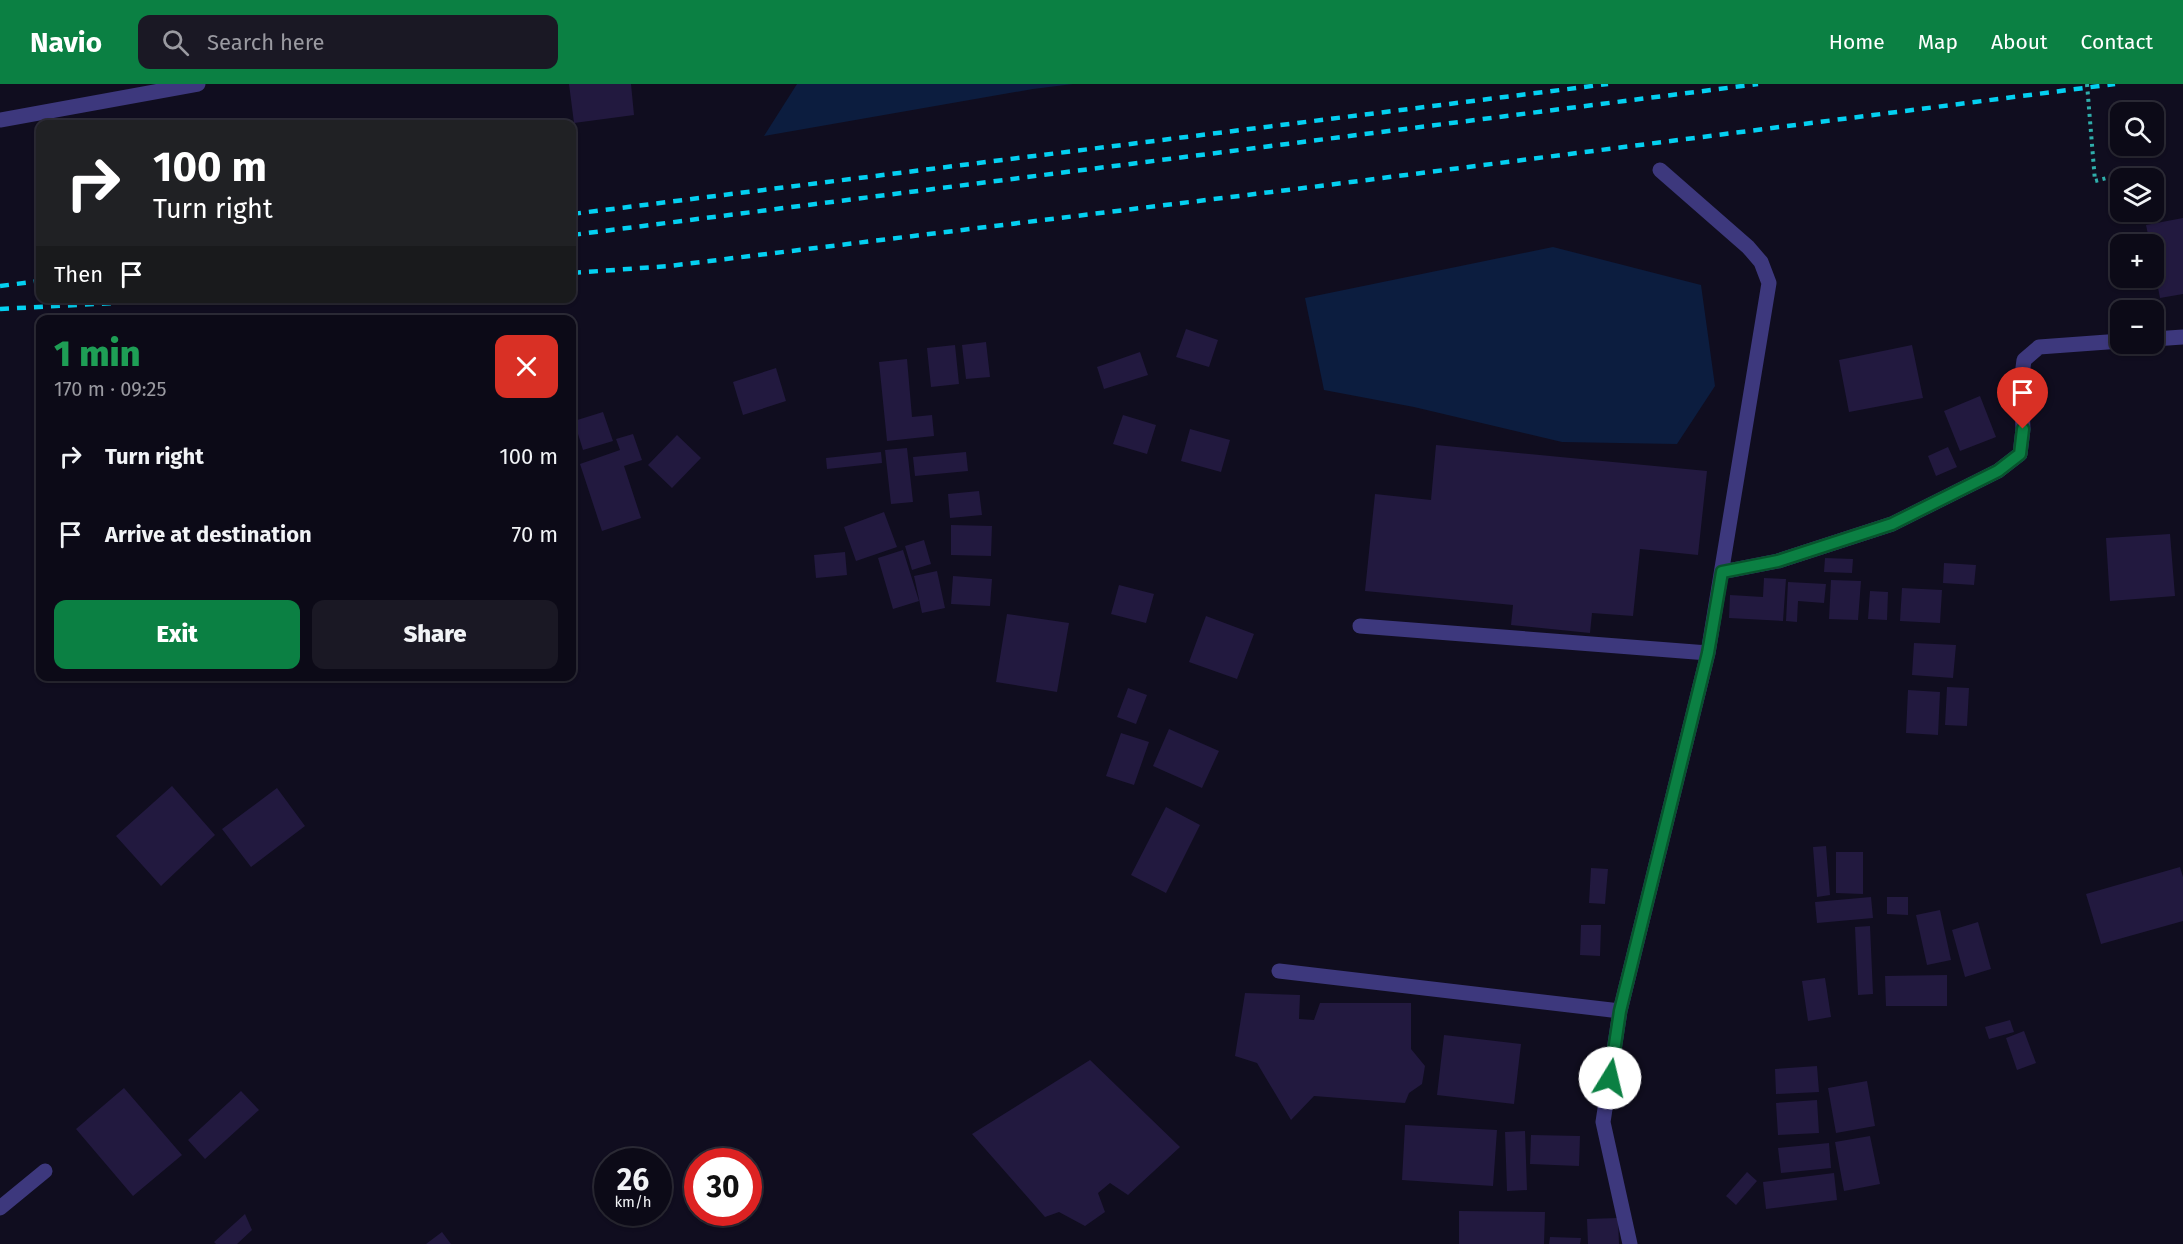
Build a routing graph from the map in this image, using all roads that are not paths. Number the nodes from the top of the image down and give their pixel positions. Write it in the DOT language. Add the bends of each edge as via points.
graph roads {
  1 [pos="198,84"];
  2 [pos="0,120"];
  3 [pos="1660,170"];
  4 [pos="2183,337"];
  5 [pos="2164,338"];
  6 [pos="2110,342"];
  7 [pos="1722,572"];
  8 [pos="1360,626"];
  9 [pos="1708,653"];
  10 [pos="1279,971"];
  11 [pos="1620,1011"];
  12 [pos="45,1171"];
  13 [pos="0,1208"];
  14 [pos="1630,1244"];
  1 -- 2 [label="street"];
  3 -- 7 [label="street" via="1748,247 1761,262 1768,283"];
  4 -- 5 [label="street"];
  6 -- 7 [label="street" via="2039,347 2024,360 2020,454 1998,471 1892,524 1778,561"];
  7 -- 9 [label="street"];
  8 -- 9 [label="street"];
  9 -- 11 [label="street"];
  10 -- 11 [label="street"];
  11 -- 14 [label="street" via="1603,1122"];
  12 -- 13 [label="street"];
}
